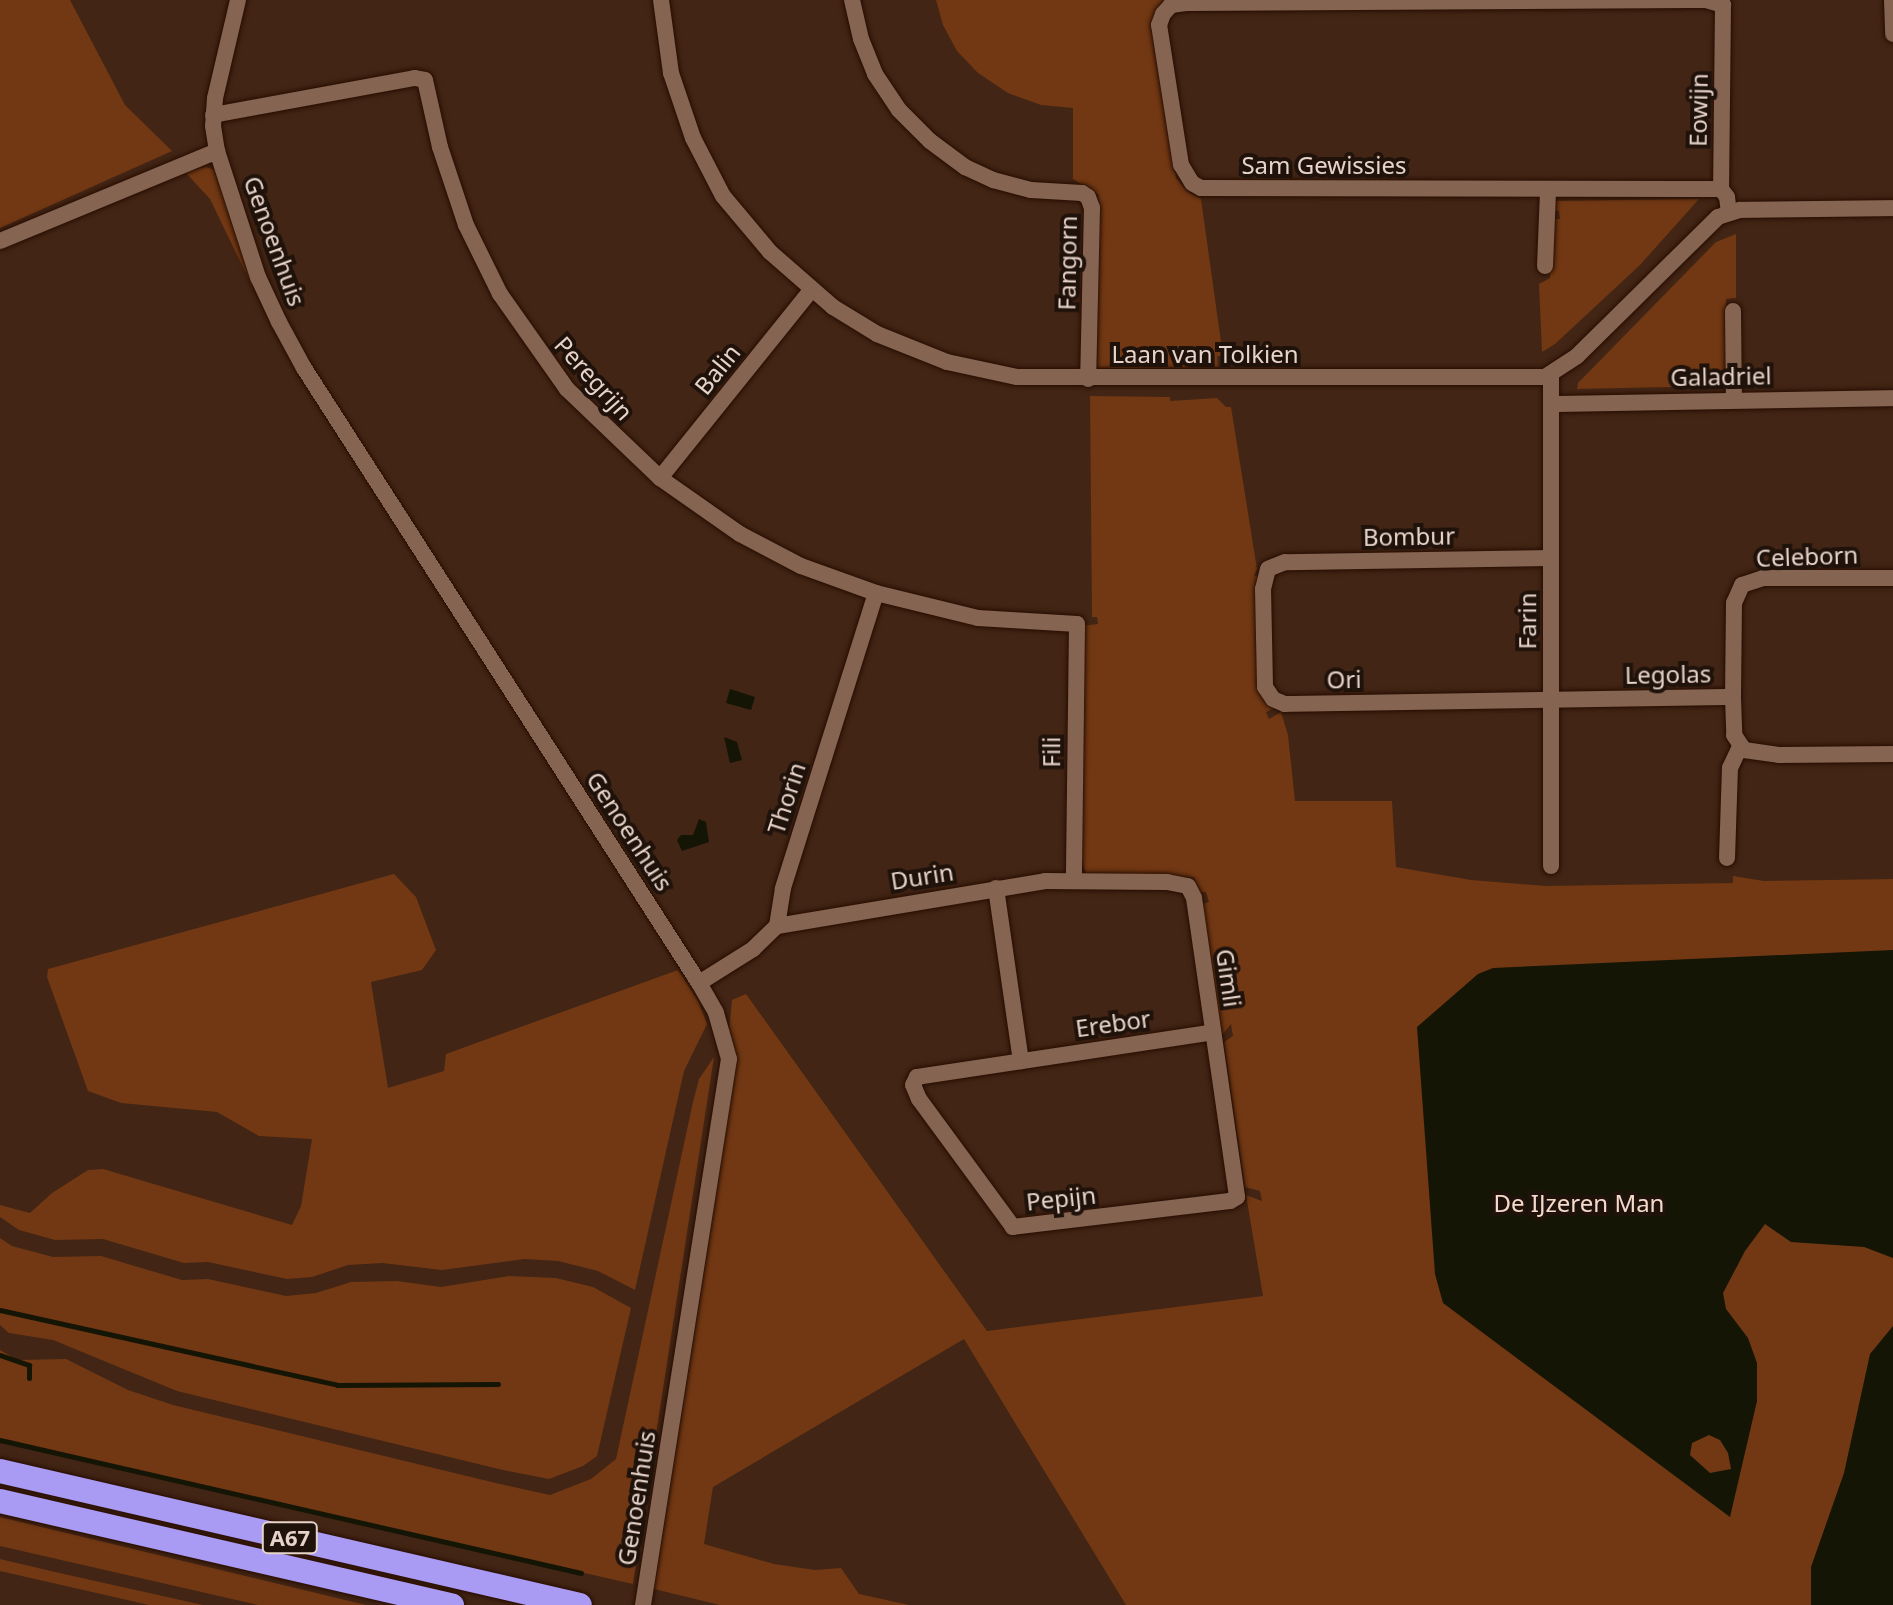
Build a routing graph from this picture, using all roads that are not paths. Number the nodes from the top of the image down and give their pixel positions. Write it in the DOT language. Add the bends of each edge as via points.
graph roads {
  1 [pos="238,0"];
  2 [pos="661,0"];
  3 [pos="852,0"];
  4 [pos="1892,0"];
  5 [pos="1723,5"];
  6 [pos="1893,34"];
  7 [pos="213,115"];
  8 [pos="217,151"];
  9 [pos="1721,189"];
  10 [pos="1548,190"];
  11 [pos="1893,208"];
  12 [pos="1729,213"];
  13 [pos="0,241"];
  14 [pos="1545,266"];
  15 [pos="811,290"];
  16 [pos="1733,311"];
  17 [pos="1551,375"];
  18 [pos="1088,379"];
  19 [pos="1893,398"];
  20 [pos="1734,400"];
  21 [pos="1551,404"];
  22 [pos="660,478"];
  23 [pos="1551,558"];
  24 [pos="1268,569"];
  25 [pos="1893,578"];
  26 [pos="876,593"];
  27 [pos="1077,624"];
  28 [pos="1733,697"];
  29 [pos="1551,699"];
  30 [pos="1740,747"];
  31 [pos="1893,754"];
  32 [pos="1727,858"];
  33 [pos="1551,866"];
  34 [pos="1074,880"];
  35 [pos="996,888"];
  36 [pos="777,926"];
  37 [pos="699,983"];
  38 [pos="1213,1032"];
  39 [pos="1021,1061"];
  40 [pos="914,1080"];
  41 [pos="1238,1191"];
  42 [pos="0,1471"];
  43 [pos="0,1501"];
  44 [pos="452,1605"];
  45 [pos="580,1605"];
  46 [pos="643,1605"];
  1 -- 7 [label="street, Genoenhuis"];
  2 -- 15 [label="street, Laan van Tolkien" via="671,73 702,156 723,196"];
  3 -- 18 [label="street, Fangorn" via="875,74 899,110 930,141 993,180 1088,197"];
  4 -- 6 [label="street"];
  5 -- 9 [label="street, Eowijn"];
  5 -- 10 [label="street, Sam Gewissies" via="1706,0 1171,5 1159,25 1181,165 1201,188"];
  7 -- 8 [label="street, Genoenhuis"];
  7 -- 22 [label="street, Peregrijn" via="425,80 466,225 500,294 567,389"];
  8 -- 13 [label="street"];
  8 -- 37 [label="street, Genoenhuis" via="258,277 304,368"];
  9 -- 10 [label="street, Sam Gewissies"];
  9 -- 12 [label="street, Eowijn"];
  10 -- 14 [label="street"];
  11 -- 12 [label="street"];
  12 -- 17 [label="street" via="1711,222 1577,356"];
  15 -- 18 [label="street, Laan van Tolkien" via="877,334 947,362 1017,377"];
  15 -- 22 [label="street, Balin"];
  16 -- 20 [label="street"];
  17 -- 18 [label="street, Laan van Tolkien"];
  17 -- 21 [label="street, Farin"];
  19 -- 20 [label="street, Galadriel"];
  20 -- 21 [label="street, Galadriel"];
  21 -- 23 [label="street, Farin"];
  22 -- 26 [label="street, Peregrijn" via="740,534 801,566"];
  23 -- 24 [label="street, Bombur" via="1285,562"];
  23 -- 29 [label="street, Farin"];
  24 -- 29 [label="street, Ori" via="1263,589 1263,678 1268,694 1278,702"];
  25 -- 28 [label="street, Celeborn" via="1763,578 1742,585 1734,603"];
  26 -- 27 [label="street, Peregrijn" via="978,618"];
  26 -- 36 [label="street, Thorin" via="783,888"];
  27 -- 34 [label="street, Fili"];
  28 -- 29 [label="street, Legolas"];
  28 -- 30 [label="street, Legolas" via="1734,735"];
  29 -- 33 [label="street, Farin"];
  30 -- 31 [label="street" via="1779,755"];
  30 -- 32 [label="street, Legolas" via="1730,768"];
  34 -- 35 [label="street, Durin"];
  34 -- 38 [label="street, Gimli" via="1188,886"];
  35 -- 36 [label="street, Durin"];
  35 -- 39 [label="street"];
  36 -- 37 [label="street" via="753,949"];
  37 -- 46 [label="street, Genoenhuis" via="716,1013 729,1059"];
  38 -- 39 [label="street, Erebor"];
  38 -- 41 [label="street, Gimli"];
  39 -- 40 [label="street, Erebor" via="922,1074"];
  40 -- 41 [label="street, Pepijn" via="919,1099 1013,1227 1230,1201"];
  42 -- 45 [label="highway, A67"];
  43 -- 44 [label="highway, A67"];
}
